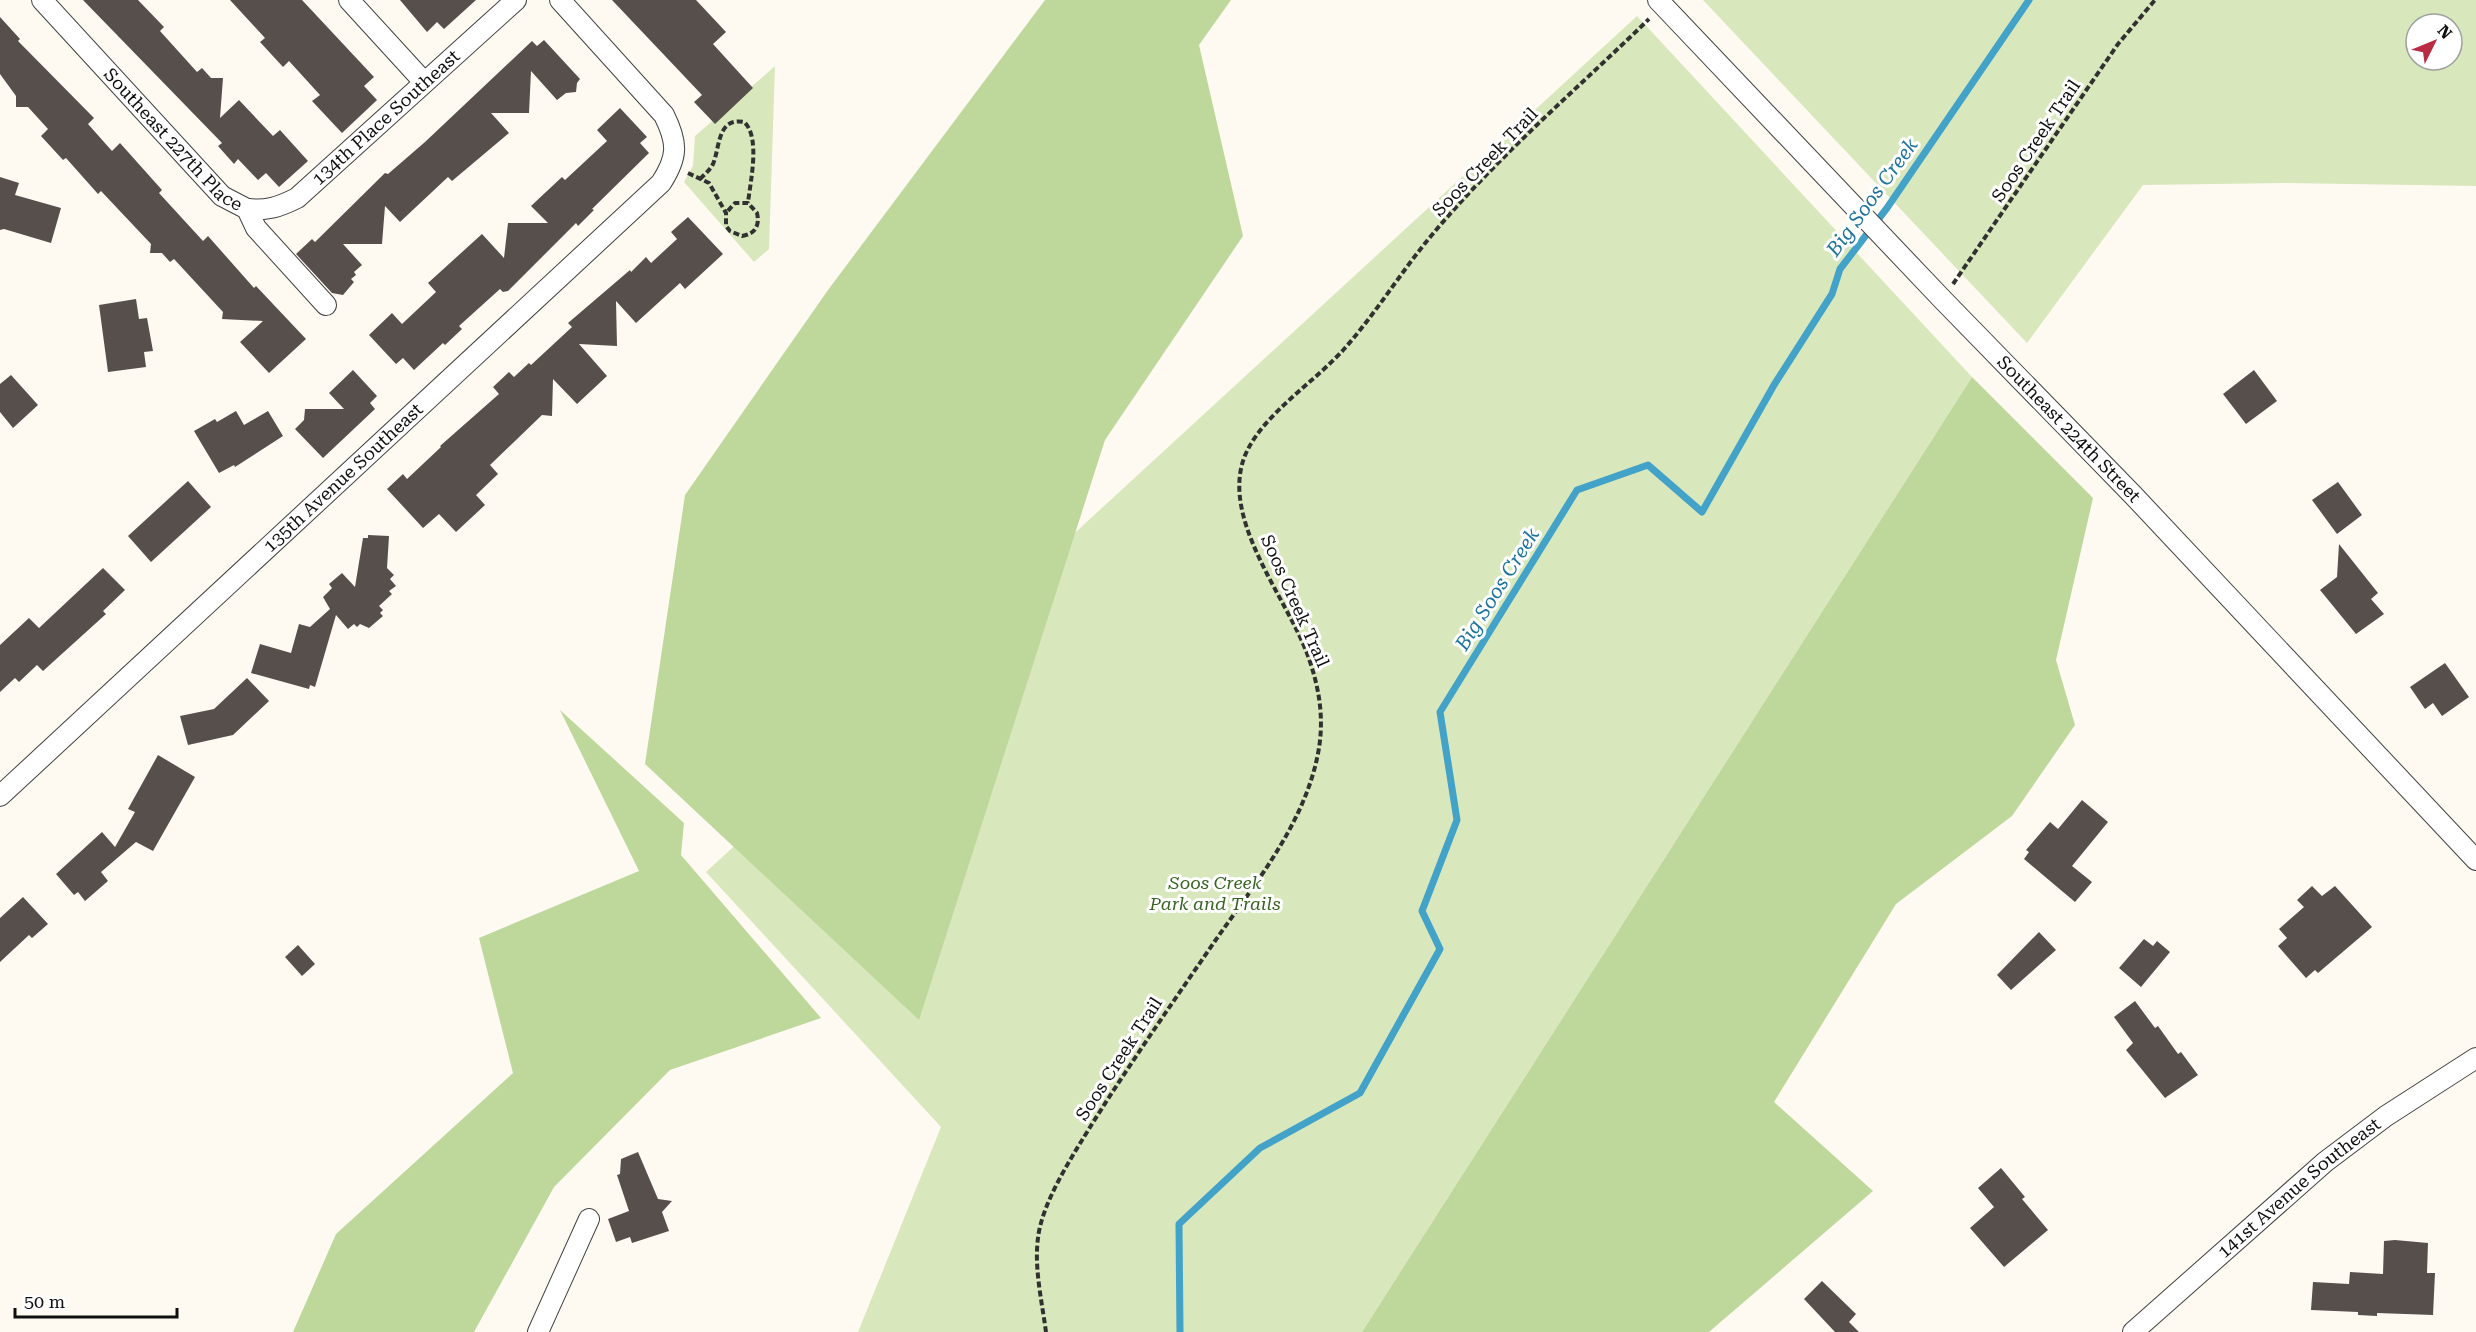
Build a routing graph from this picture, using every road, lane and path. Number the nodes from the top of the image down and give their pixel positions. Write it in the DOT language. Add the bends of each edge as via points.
graph roads {
  1 [pos="42,0"];
  2 [pos="349,0"];
  3 [pos="516,0"];
  4 [pos="560,0"];
  5 [pos="2155,0"];
  6 [pos="1660,3"];
  7 [pos="424,82"];
  8 [pos="674,158"];
  9 [pos="700,179"];
  10 [pos="748,203"];
  11 [pos="247,209"];
  12 [pos="726,213"];
  13 [pos="1942,299"];
  14 [pos="326,305"];
  15 [pos="0,796"];
  16 [pos="2476,860"];
  17 [pos="2476,1058"];
  18 [pos="589,1219"];
  19 [pos="538,1332"];
  20 [pos="1046,1332"];
  21 [pos="2133,1332"];
  1 -- 11 [label="street, Southeast 227th Place" via="222,196"];
  2 -- 7 [label="street"];
  3 -- 7 [label="street, 134th Place Southeast"];
  4 -- 8 [label="street" via="664,115 671,130"];
  5 -- 13 [label="path, Soos Creek Trail" via="2118,44"];
  6 -- 13 [label="street, Southeast 224th Street"];
  6 -- 20 [label="path, Soos Creek Trail" via="1439,228 1342,351 1266,425 1248,449 1239,473 1240,502 1253,544 1307,652 1319,689 1323,726 1315,773 1270,862 1125,1071 1049,1203 1038,1236 1037,1266"];
  7 -- 11 [label="street, 134th Place Southeast" via="297,198 279,207"];
  8 -- 9 [label="path"];
  8 -- 15 [label="street, 135th Avenue Southeast" via="661,183"];
  9 -- 10 [label="path" via="712,165 716,141 724,128 744,122 752,133 754,167"];
  9 -- 12 [label="path" via="713,188"];
  10 -- 12 [label="path" via="735,203"];
  10 -- 12 [label="path" via="759,219 748,235 729,231"];
  11 -- 14 [label="street, Southeast 227th Place" via="256,228"];
  13 -- 16 [label="street, Southeast 224th Street" via="2133,495"];
  17 -- 21 [label="street, 141st Avenue Southeast" via="2386,1116 2325,1162"];
  18 -- 19 [label="street"];
}
